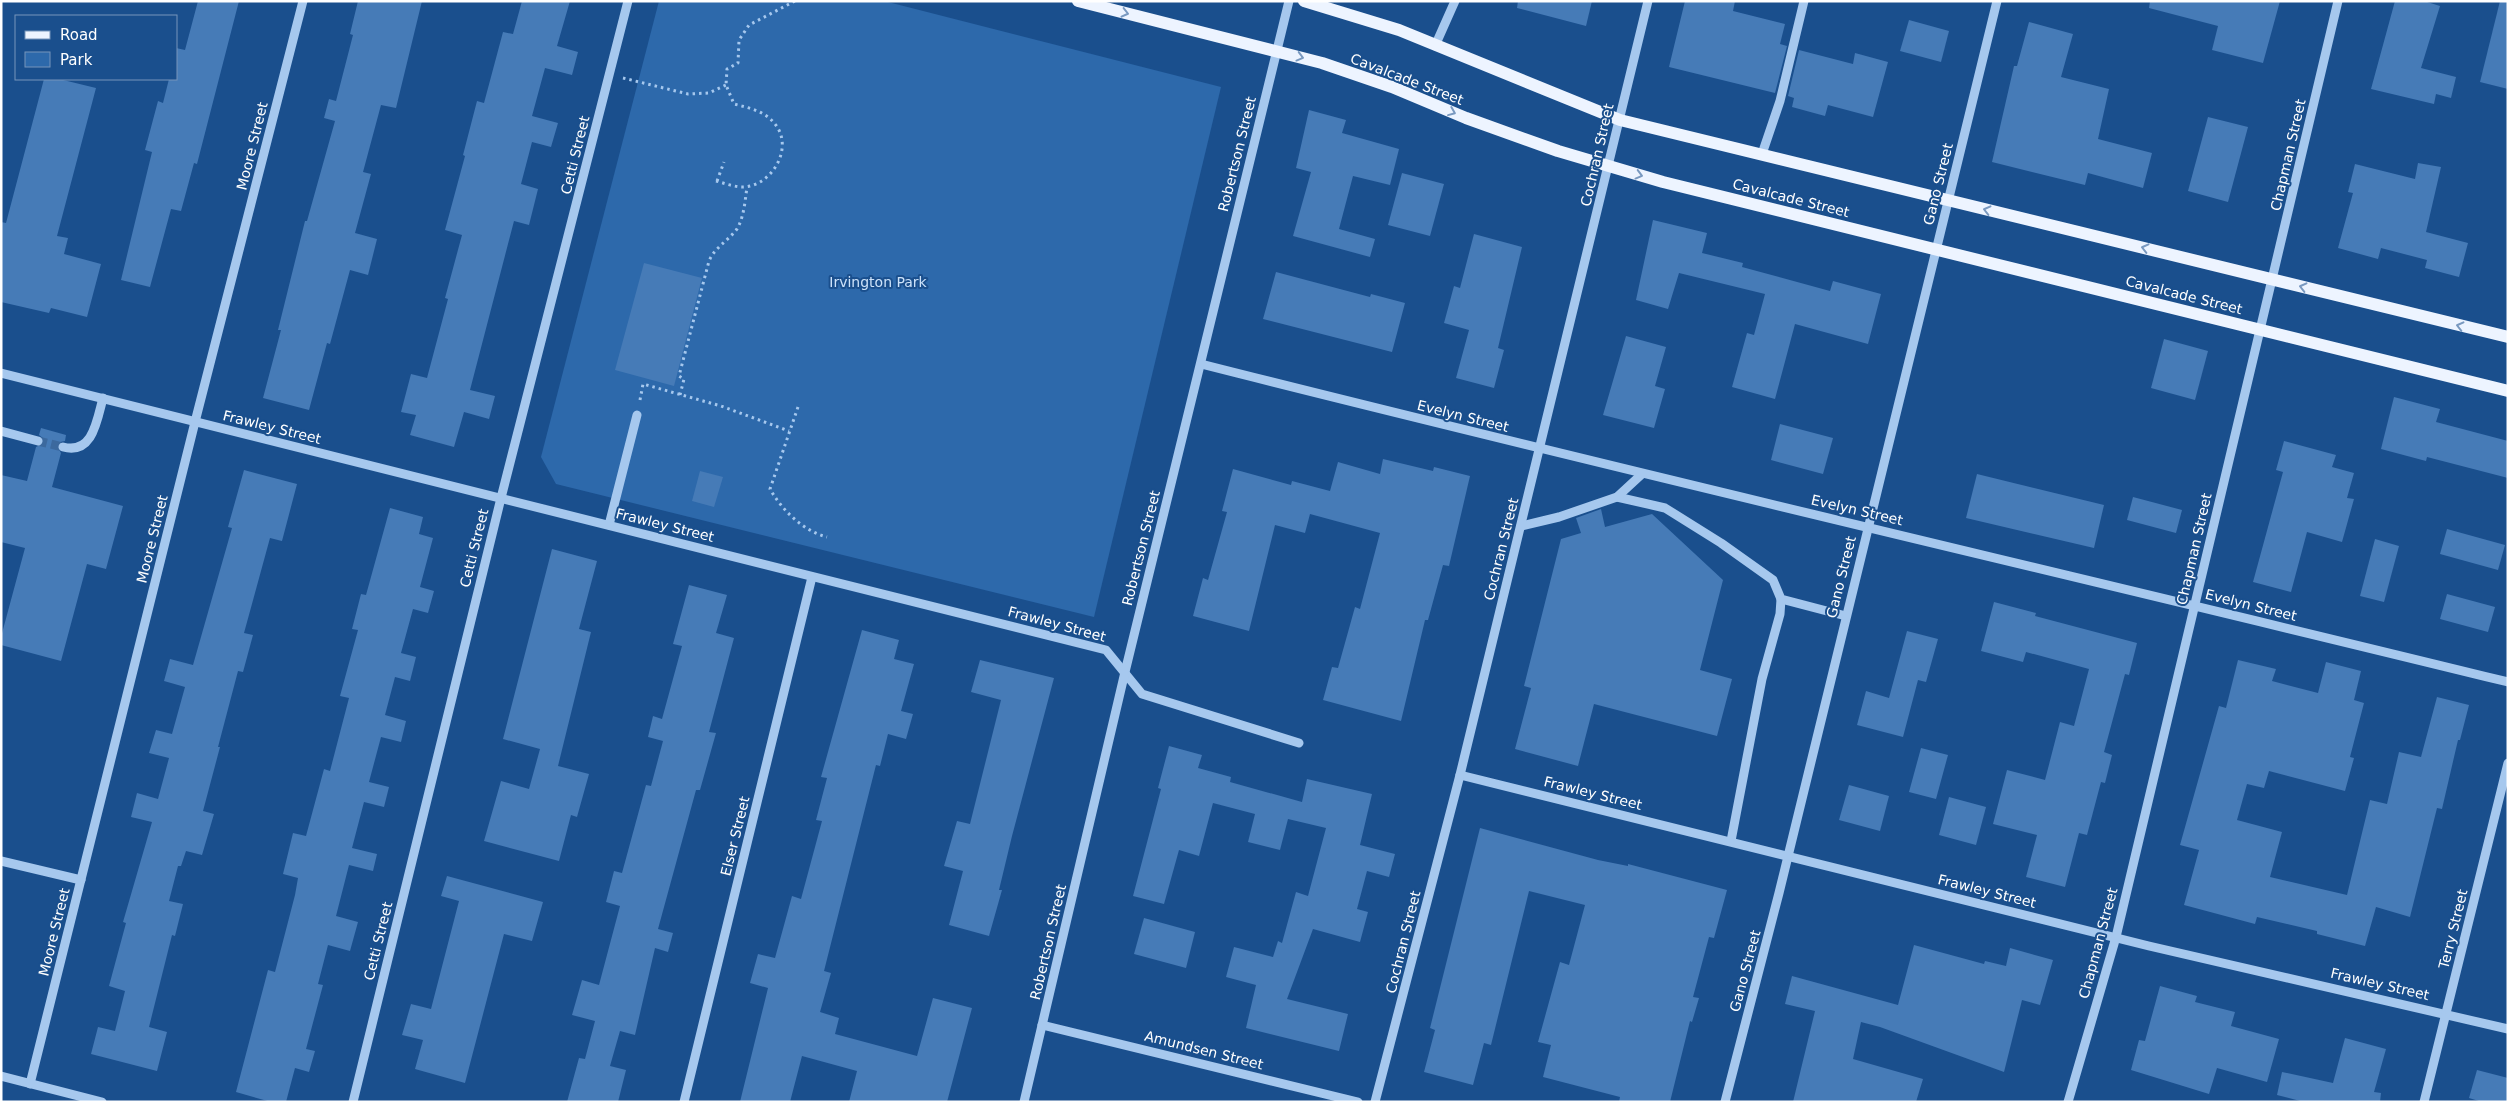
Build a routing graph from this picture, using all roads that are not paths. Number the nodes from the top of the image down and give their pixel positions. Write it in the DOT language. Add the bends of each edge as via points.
graph roads {
  1 [pos="303,1"];
  2 [pos="628,1"];
  3 [pos="1078,1"];
  4 [pos="1289,1"];
  5 [pos="1304,1"];
  6 [pos="1455,1"];
  7 [pos="1648,1"];
  8 [pos="1804,1"];
  9 [pos="1997,1"];
  10 [pos="2338,1"];
  11 [pos="1435,46"];
  12 [pos="1276,51"];
  13 [pos="1620,120"];
  14 [pos="1762,154"];
  15 [pos="1609,166"];
  16 [pos="1949,200"];
  17 [pos="1936,249"];
  18 [pos="2273,280"];
  19 [pos="2260,330"];
  20 [pos="2508,337"];
  21 [pos="1201,364"];
  22 [pos="1,373"];
  23 [pos="2508,391"];
  24 [pos="103,398"];
  25 [pos="637,414"];
  26 [pos="195,422"];
  27 [pos="1,431"];
  28 [pos="38,440"];
  29 [pos="63,447"];
  30 [pos="1540,450"];
  31 [pos="1642,474"];
  32 [pos="1617,497"];
  33 [pos="501,498"];
  34 [pos="608,525"];
  35 [pos="1521,526"];
  36 [pos="1867,526"];
  37 [pos="812,576"];
  38 [pos="1781,600"];
  39 [pos="2195,605"];
  40 [pos="1846,616"];
  41 [pos="1125,672"];
  42 [pos="2508,682"];
  43 [pos="1299,744"];
  44 [pos="2508,763"];
  45 [pos="1460,775"];
  46 [pos="1731,841"];
  47 [pos="1788,856"];
  48 [pos="1,861"];
  49 [pos="81,880"];
  50 [pos="2116,937"];
  51 [pos="2447,1014"];
  52 [pos="1042,1025"];
  53 [pos="2508,1029"];
  54 [pos="1,1076"];
  55 [pos="30,1084"];
  56 [pos="102,1102"];
  57 [pos="353,1102"];
  58 [pos="684,1102"];
  59 [pos="1024,1102"];
  60 [pos="1358,1102"];
  61 [pos="1375,1102"];
  62 [pos="1725,1102"];
  63 [pos="2068,1102"];
  64 [pos="2424,1102"];
  1 -- 26 [label="street, Moore Street"];
  2 -- 33 [label="street, Cetti Street"];
  3 -- 12 [label="main road, Cavalcade Street, one-way"];
  4 -- 12 [label="street, Robertson Street"];
  5 -- 11 [label="main road" via="1399,30"];
  6 -- 11 [label="street"];
  7 -- 13 [label="street, Cochran Street"];
  8 -- 14 [label="street" via="1780,101"];
  9 -- 16 [label="street, Gano Street"];
  10 -- 18 [label="street, Chapman Street"];
  11 -- 13 [label="main road"];
  12 -- 15 [label="main road, Cavalcade Street, one-way" via="1392,87 1485,124"];
  12 -- 21 [label="street, Robertson Street"];
  13 -- 14 [label="main road"];
  13 -- 15 [label="street, Cochran Street"];
  14 -- 16 [label="main road"];
  15 -- 17 [label="main road, Cavalcade Street, one-way"];
  15 -- 30 [label="street, Cochran Street"];
  16 -- 17 [label="street, Gano Street"];
  18 -- 16 [label="main road, one-way"];
  17 -- 19 [label="main road, Cavalcade Street"];
  17 -- 36 [label="street, Gano Street"];
  18 -- 19 [label="street, Chapman Street"];
  20 -- 18 [label="main road, one-way"];
  19 -- 23 [label="main road, Cavalcade Street"];
  19 -- 39 [label="street, Chapman Street"];
  21 -- 30 [label="street, Evelyn Street"];
  21 -- 41 [label="street, Robertson Street"];
  22 -- 24 [label="street, Frawley Street"];
  24 -- 26 [label="street, Frawley Street"];
  24 -- 29 [label="street" via="88,440 81,447"];
  25 -- 34 [label="street"];
  26 -- 33 [label="street, Frawley Street"];
  26 -- 49 [label="street, Moore Street"];
  27 -- 28 [label="street"];
  30 -- 31 [label="street, Evelyn Street"];
  30 -- 35 [label="street, Cochran Street"];
  31 -- 32 [label="street"];
  31 -- 36 [label="street, Evelyn Street"];
  32 -- 35 [label="street"];
  32 -- 38 [label="street" via="1665,508 1721,543 1773,580"];
  33 -- 34 [label="street, Frawley Street"];
  33 -- 57 [label="street, Cetti Street"];
  34 -- 37 [label="street, Frawley Street"];
  35 -- 45 [label="street, Cochran Street"];
  36 -- 39 [label="street, Evelyn Street"];
  36 -- 40 [label="street, Gano Street"];
  37 -- 41 [label="street, Frawley Street" via="1106,650"];
  37 -- 58 [label="street, Elser Street"];
  38 -- 40 [label="street"];
  38 -- 46 [label="street" via="1762,678"];
  39 -- 42 [label="street, Evelyn Street"];
  39 -- 50 [label="street, Chapman Street"];
  40 -- 47 [label="street, Gano Street"];
  41 -- 43 [label="street, Frawley Street" via="1142,694"];
  41 -- 52 [label="street, Robertson Street"];
  44 -- 51 [label="street, Terry Street"];
  45 -- 46 [label="street, Frawley Street"];
  45 -- 61 [label="street, Cochran Street"];
  46 -- 47 [label="street, Frawley Street"];
  47 -- 50 [label="street, Frawley Street"];
  47 -- 62 [label="street, Gano Street"];
  48 -- 49 [label="street"];
  49 -- 55 [label="street, Moore Street"];
  50 -- 51 [label="street, Frawley Street"];
  50 -- 63 [label="street, Chapman Street"];
  51 -- 53 [label="street, Frawley Street"];
  51 -- 64 [label="street, Terry Street"];
  52 -- 59 [label="street, Robertson Street"];
  52 -- 60 [label="street, Amundsen Street"];
  54 -- 55 [label="street"];
  55 -- 56 [label="street"];
}
